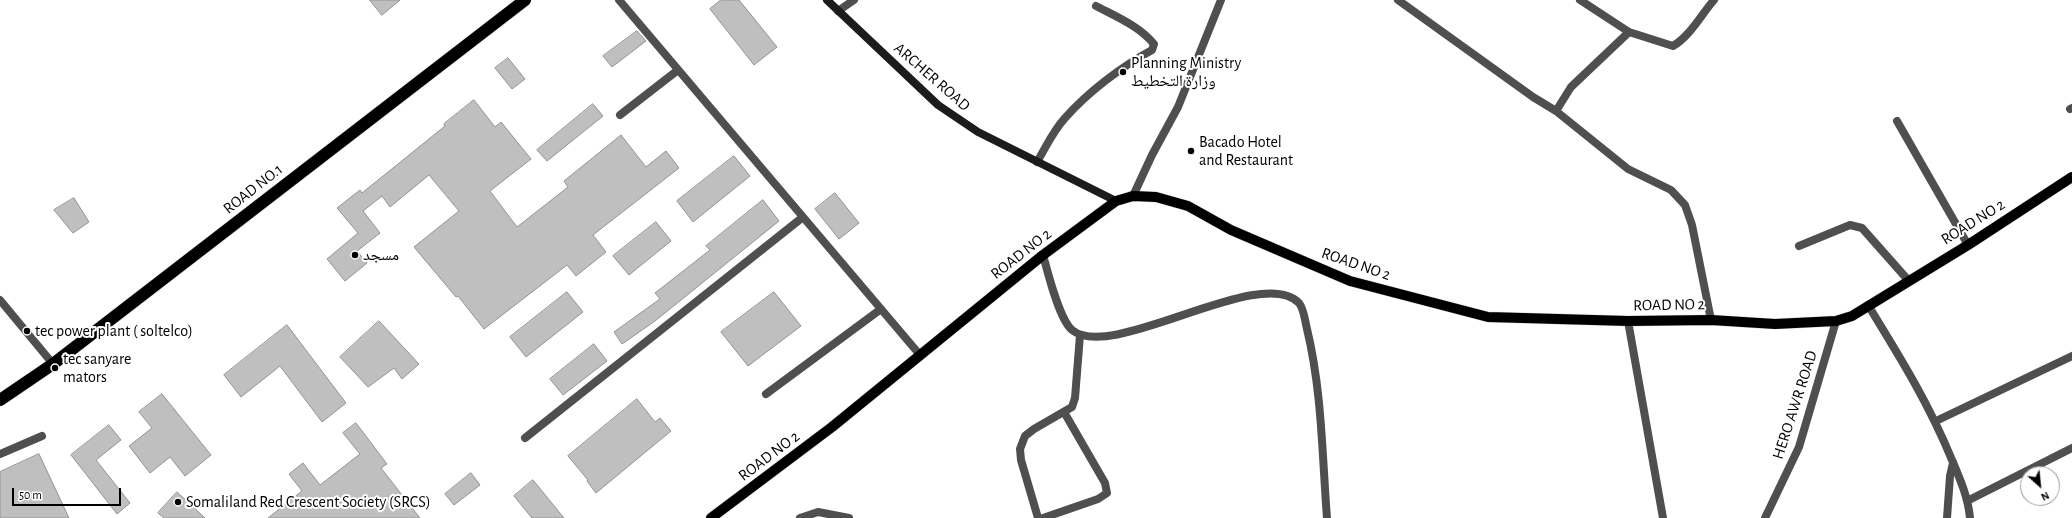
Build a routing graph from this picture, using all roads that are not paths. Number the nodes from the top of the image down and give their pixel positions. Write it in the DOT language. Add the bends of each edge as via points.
graph roads {
  1 [pos="619,0"];
  2 [pos="827,0"];
  3 [pos="854,0"];
  4 [pos="1222,0"];
  5 [pos="1398,0"];
  6 [pos="1580,0"];
  7 [pos="1714,0"];
  8 [pos="517,2"];
  9 [pos="1096,6"];
  10 [pos="838,11"];
  11 [pos="1629,32"];
  12 [pos="678,70"];
  13 [pos="1556,111"];
  14 [pos="620,115"];
  15 [pos="1897,121"];
  16 [pos="1037,162"];
  17 [pos="2072,177"];
  18 [pos="1133,196"];
  19 [pos="1116,201"];
  20 [pos="803,217"];
  21 [pos="1968,245"];
  22 [pos="1799,246"];
  23 [pos="1043,255"];
  24 [pos="1908,280"];
  25 [pos="0,300"];
  26 [pos="1868,305"];
  27 [pos="881,309"];
  28 [pos="1711,320"];
  29 [pos="1628,321"];
  30 [pos="1836,322"];
  31 [pos="1080,335"];
  32 [pos="920,355"];
  33 [pos="2072,356"];
  34 [pos="53,364"];
  35 [pos="766,394"];
  36 [pos="0,400"];
  37 [pos="1064,412"];
  38 [pos="1936,421"];
  39 [pos="42,436"];
  40 [pos="525,438"];
  41 [pos="2072,448"];
  42 [pos="0,454"];
  43 [pos="1953,463"];
  44 [pos="1967,501"];
  45 [pos="711,518"];
  46 [pos="800,518"];
  47 [pos="849,518"];
  48 [pos="1038,518"];
  49 [pos="1042,518"];
  50 [pos="1327,518"];
  51 [pos="1663,518"];
  52 [pos="1765,518"];
  53 [pos="1947,518"];
  54 [pos="1970,518"];
  1 -- 12 [label="street"];
  2 -- 10 [label="main road, ARCHER ROAD"];
  3 -- 10 [label="street"];
  4 -- 18 [label="street" via="1178,107"];
  5 -- 13 [label="street" via="1533,98"];
  6 -- 11 [label="street"];
  7 -- 11 [label="street" via="1684,40 1673,46"];
  8 -- 34 [label="highway, ROAD NO.1"];
  9 -- 16 [label="street" via="1132,24 1154,44 1152,50 1104,81 1065,117"];
  10 -- 16 [label="main road, ARCHER ROAD" via="938,105 978,132"];
  11 -- 13 [label="street" via="1571,88"];
  12 -- 14 [label="street"];
  12 -- 20 [label="street"];
  13 -- 28 [label="street" via="1628,169 1671,190 1685,205 1692,225"];
  15 -- 21 [label="street"];
  16 -- 19 [label="main road, ARCHER ROAD"];
  17 -- 21 [label="main road, ROAD NO 2"];
  18 -- 19 [label="main road, ROAD NO 2"];
  18 -- 29 [label="main road, ROAD NO 2" via="1156,197 1188,206 1231,230 1350,281 1488,317"];
  19 -- 23 [label="main road, ROAD NO 2"];
  20 -- 27 [label="street"];
  20 -- 40 [label="street"];
  21 -- 24 [label="main road, ROAD NO 2"];
  22 -- 24 [label="street" via="1850,225 1862,228"];
  23 -- 31 [label="street" via="1065,320 1071,330"];
  23 -- 32 [label="main road, ROAD NO 2"];
  24 -- 26 [label="main road, ROAD NO 2"];
  25 -- 34 [label="street"];
  26 -- 30 [label="main road, ROAD NO 2" via="1852,316"];
  26 -- 38 [label="street"];
  27 -- 32 [label="street"];
  27 -- 35 [label="street"];
  28 -- 29 [label="main road, ROAD NO 2"];
  28 -- 30 [label="main road, ROAD NO 2" via="1775,324"];
  29 -- 51 [label="street"];
  30 -- 52 [label="street, HERO AWR ROAD" via="1799,447"];
  31 -- 37 [label="street" via="1075,398 1072,407"];
  31 -- 50 [label="street" via="1112,335 1244,296 1272,293 1288,296 1299,303 1304,313 1316,364"];
  32 -- 45 [label="main road, ROAD NO 2" via="832,427"];
  33 -- 38 [label="street"];
  34 -- 36 [label="highway, ROAD NO.1"];
  37 -- 48 [label="street" via="1025,436 1020,449"];
  37 -- 49 [label="street" via="1105,483 1107,492 1098,499"];
  38 -- 43 [label="street"];
  39 -- 42 [label="street"];
  41 -- 44 [label="street"];
  43 -- 44 [label="street"];
  43 -- 53 [label="street"];
  44 -- 54 [label="street"];
  46 -- 47 [label="street" via="818,512"];
}
